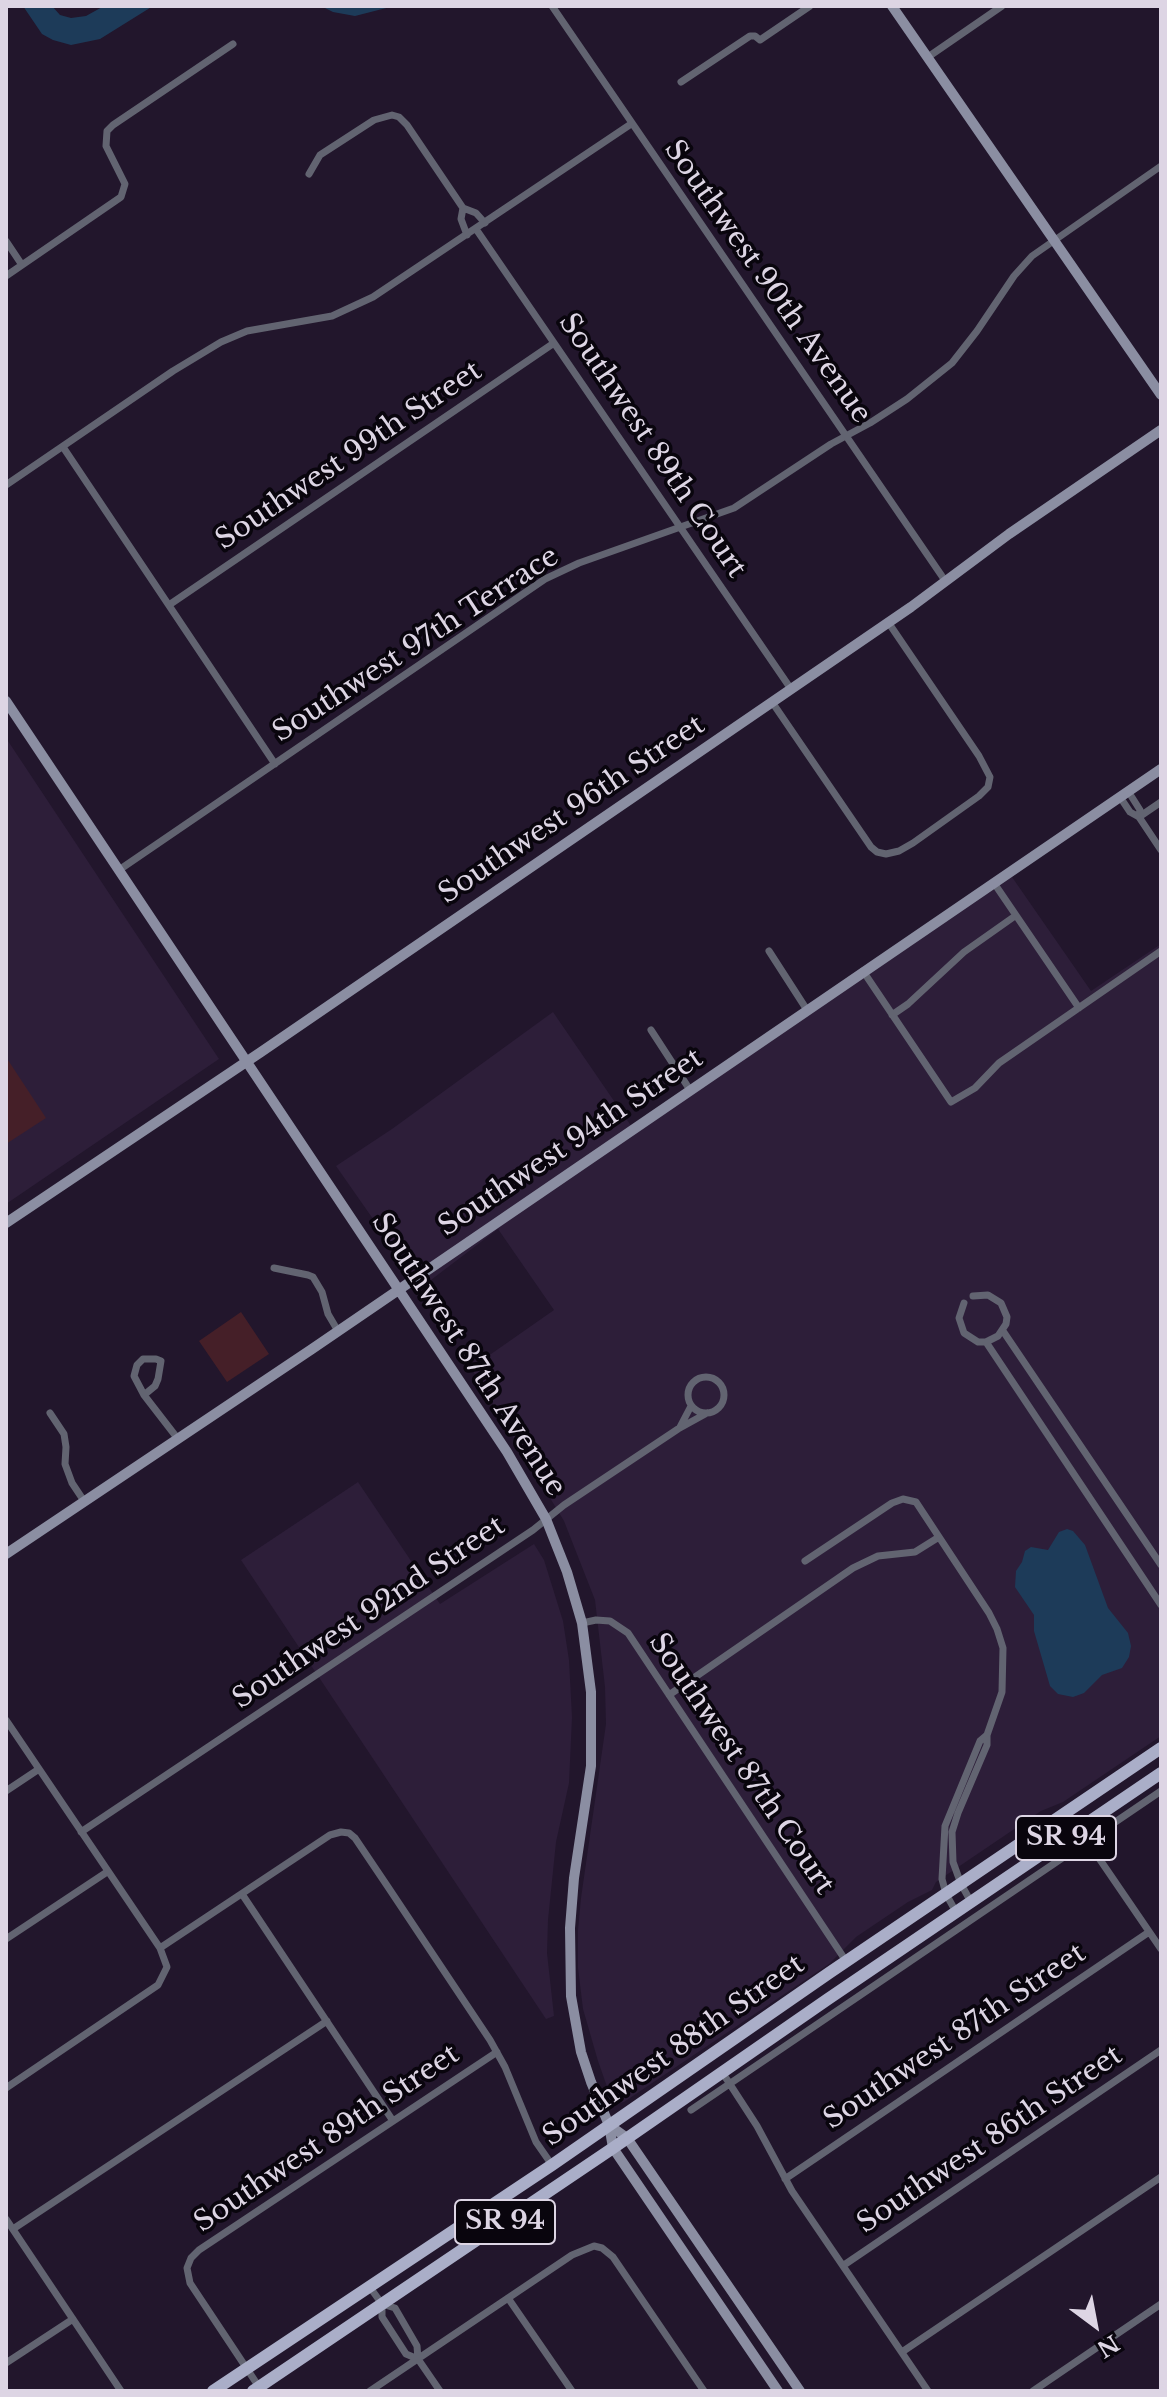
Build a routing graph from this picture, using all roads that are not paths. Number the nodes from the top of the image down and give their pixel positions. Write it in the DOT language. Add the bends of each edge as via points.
graph roads {
  1 [pos="552,6"];
  2 [pos="810,6"];
  3 [pos="892,6"];
  4 [pos="1002,6"];
  5 [pos="233,44"];
  6 [pos="928,57"];
  7 [pos="681,82"];
  8 [pos="631,124"];
  9 [pos="1161,166"];
  10 [pos="309,174"];
  11 [pos="463,208"];
  12 [pos="485,223"];
  13 [pos="476,229"];
  14 [pos="467,235"];
  15 [pos="1053,240"];
  16 [pos="6,241"];
  17 [pos="22,265"];
  18 [pos="6,276"];
  19 [pos="554,343"];
  20 [pos="1161,395"];
  21 [pos="1161,430"];
  22 [pos="846,435"];
  23 [pos="63,447"];
  24 [pos="6,485"];
  25 [pos="678,526"];
  26 [pos="946,582"];
  27 [pos="169,605"];
  28 [pos="888,622"];
  29 [pos="791,689"];
  30 [pos="6,701"];
  31 [pos="772,702"];
  32 [pos="275,764"];
  33 [pos="1161,769"];
  34 [pos="1124,794"];
  35 [pos="1161,802"];
  36 [pos="1139,817"];
  37 [pos="1161,850"];
  38 [pos="119,870"];
  39 [pos="994,883"];
  40 [pos="1015,916"];
  41 [pos="769,951"];
  42 [pos="1160,952"];
  43 [pos="863,971"];
  44 [pos="1079,1008"];
  45 [pos="807,1010"];
  46 [pos="892,1015"];
  47 [pos="651,1030"];
  48 [pos="247,1061"];
  49 [pos="690,1090"];
  50 [pos="6,1223"];
  51 [pos="274,1268"];
  52 [pos="398,1290"];
  53 [pos="973,1296"];
  54 [pos="964,1303"];
  55 [pos="338,1331"];
  56 [pos="1003,1331"];
  57 [pos="986,1342"];
  58 [pos="144,1395"];
  59 [pos="691,1406"];
  60 [pos="50,1413"];
  61 [pos="707,1413"];
  62 [pos="678,1429"];
  63 [pos="178,1439"];
  64 [pos="84,1501"];
  65 [pos="546,1519"];
  66 [pos="939,1537"];
  67 [pos="6,1554"];
  68 [pos="805,1561"];
  69 [pos="1161,1565"];
  70 [pos="1161,1605"];
  71 [pos="582,1623"];
  72 [pos="669,1695"];
  73 [pos="6,1720"];
  74 [pos="987,1735"];
  75 [pos="1161,1748"];
  76 [pos="39,1769"];
  77 [pos="1161,1773"];
  78 [pos="6,1791"];
  79 [pos="1161,1791"];
  80 [pos="1068,1811"];
  81 [pos="1079,1829"];
  82 [pos="81,1832"];
  83 [pos="1088,1841"];
  84 [pos="107,1872"];
  85 [pos="961,1884"];
  86 [pos="242,1894"];
  87 [pos="946,1894"];
  88 [pos="971,1902"];
  89 [pos="956,1912"];
  90 [pos="1149,1932"];
  91 [pos="6,1939"];
  92 [pos="160,1948"];
  93 [pos="1161,1949"];
  94 [pos="846,1961"];
  95 [pos="327,2021"];
  96 [pos="1161,2050"];
  97 [pos="497,2052"];
  98 [pos="726,2078"];
  99 [pos="6,2088"];
  100 [pos="691,2110"];
  101 [pos="393,2121"];
  102 [pos="609,2125"];
  103 [pos="627,2138"];
  104 [pos="613,2148"];
  105 [pos="552,2165"];
  106 [pos="1161,2177"];
  107 [pos="785,2179"];
  108 [pos="6,2219"];
  109 [pos="13,2229"];
  110 [pos="844,2265"];
  111 [pos="369,2286"];
  112 [pos="508,2298"];
  113 [pos="382,2304"];
  114 [pos="1161,2304"];
  115 [pos="73,2319"];
  116 [pos="902,2352"];
  117 [pos="418,2359"];
  118 [pos="6,2363"];
  119 [pos="247,2368"];
  120 [pos="256,2389"];
  121 [pos="121,2391"];
  122 [pos="213,2391"];
  123 [pos="370,2391"];
  124 [pos="440,2391"];
  125 [pos="572,2391"];
  126 [pos="704,2391"];
  127 [pos="778,2391"];
  128 [pos="800,2391"];
  129 [pos="928,2391"];
  130 [pos="1033,2391"];
  1 -- 8 [label="street, Southwest 90th Avenue"];
  2 -- 7 [label="street" via="760,40 750,36"];
  3 -- 6 [label="street"];
  4 -- 6 [label="street"];
  5 -- 17 [label="street" via="107,131 106,146 122,175 124,193"];
  6 -- 15 [label="street"];
  8 -- 12 [label="street"];
  8 -- 22 [label="street, Southwest 90th Avenue"];
  9 -- 15 [label="street, Southwest 97th Terrace"];
  10 -- 11 [label="street" via="330,148 374,120 396,116"];
  11 -- 12 [label="street"];
  11 -- 14 [label="street"];
  12 -- 13 [label="street"];
  13 -- 14 [label="street"];
  13 -- 19 [label="street, Southwest 89th Court"];
  14 -- 23 [label="street" via="352,308 247,331 221,342"];
  15 -- 20 [label="street"];
  15 -- 22 [label="street, Southwest 97th Terrace" via="1014,276 943,371"];
  16 -- 17 [label="street"];
  17 -- 18 [label="street"];
  19 -- 25 [label="street, Southwest 89th Court"];
  19 -- 27 [label="street, Southwest 99th Street"];
  21 -- 26 [label="street, Southwest 96th Street"];
  22 -- 25 [label="street, Southwest 97th Terrace" via="734,508"];
  22 -- 26 [label="street, Southwest 90th Avenue"];
  23 -- 24 [label="street"];
  23 -- 27 [label="street"];
  25 -- 29 [label="street, Southwest 89th Court"];
  25 -- 32 [label="street, Southwest 97th Terrace" via="545,579"];
  26 -- 28 [label="street, Southwest 96th Street"];
  27 -- 32 [label="street"];
  28 -- 29 [label="street, Southwest 96th Street"];
  28 -- 31 [label="street" via="990,777 988,787 974,800 908,846 890,854 871,847"];
  29 -- 31 [label="street, Southwest 96th Street"];
  30 -- 38 [label="street, Southwest 87th Avenue"];
  31 -- 48 [label="street, Southwest 96th Street"];
  32 -- 38 [label="street, Southwest 97th Terrace"];
  33 -- 34 [label="street, Southwest 94th Street"];
  34 -- 36 [label="street" via="1130,812"];
  34 -- 39 [label="street, Southwest 94th Street"];
  35 -- 36 [label="street"];
  36 -- 37 [label="street"];
  38 -- 48 [label="street, Southwest 87th Avenue"];
  39 -- 40 [label="street"];
  39 -- 43 [label="street, Southwest 94th Street"];
  40 -- 44 [label="street"];
  40 -- 46 [label="street"];
  41 -- 45 [label="street"];
  42 -- 44 [label="street"];
  43 -- 45 [label="street, Southwest 94th Street"];
  43 -- 46 [label="street"];
  44 -- 46 [label="street" via="951,1102"];
  45 -- 49 [label="street, Southwest 94th Street"];
  47 -- 49 [label="street"];
  48 -- 50 [label="street, Southwest 96th Street"];
  48 -- 52 [label="street, Southwest 87th Avenue"];
  49 -- 52 [label="street, Southwest 94th Street"];
  51 -- 55 [label="street" via="313,1277"];
  52 -- 55 [label="street, Southwest 94th Street"];
  52 -- 65 [label="street, Southwest 87th Avenue" via="513,1460"];
  53 -- 56 [label="street" via="988,1295 1001,1303 1007,1317"];
  54 -- 57 [label="street" via="959,1318 964,1333"];
  55 -- 63 [label="street, Southwest 94th Street"];
  56 -- 57 [label="street"];
  56 -- 69 [label="street"];
  57 -- 70 [label="street"];
  58 -- 58 [label="street" via="134,1371 143,1359 161,1361 155,1386"];
  58 -- 63 [label="street"];
  59 -- 61 [label="street"];
  59 -- 61 [label="street" via="692,1384 712,1378 724,1397"];
  59 -- 62 [label="street, Southwest 92nd Street"];
  60 -- 64 [label="street" via="64,1434 65,1464"];
  61 -- 62 [label="street, Southwest 92nd Street"];
  62 -- 65 [label="street, Southwest 92nd Street"];
  63 -- 64 [label="street, Southwest 94th Street"];
  64 -- 67 [label="street, Southwest 94th Street"];
  65 -- 71 [label="street, Southwest 87th Avenue"];
  65 -- 82 [label="street, Southwest 92nd Street"];
  66 -- 68 [label="street" via="916,1502 903,1499"];
  66 -- 72 [label="street" via="915,1552 878,1556 853,1568"];
  66 -- 74 [label="street" via="989,1613 1003,1648 1002,1692"];
  71 -- 72 [label="street, Southwest 87th Court" via="603,1620 623,1628"];
  71 -- 102 [label="street, Southwest 87th Avenue" via="593,1737 571,1907 570,1983 581,2052"];
  72 -- 94 [label="street, Southwest 87th Court"];
  73 -- 76 [label="street"];
  74 -- 85 [label="street" via="952,1832 951,1854"];
  74 -- 87 [label="street" via="947,1817 942,1866"];
  75 -- 80 [label="main road, Southwest 88th Street / SR 94"];
  76 -- 78 [label="street"];
  76 -- 82 [label="street"];
  77 -- 81 [label="main road, Southwest 88th Street / SR 94"];
  79 -- 83 [label="street, Southwest 88th Street"];
  80 -- 81 [label="main road"];
  80 -- 85 [label="main road, Southwest 88th Street / SR 94"];
  81 -- 83 [label="street"];
  81 -- 88 [label="main road, Southwest 88th Street / SR 94"];
  82 -- 84 [label="street"];
  83 -- 90 [label="street"];
  83 -- 98 [label="street, Southwest 88th Street"];
  84 -- 91 [label="street"];
  84 -- 92 [label="street"];
  85 -- 87 [label="main road, Southwest 88th Street / SR 94"];
  85 -- 88 [label="street"];
  86 -- 92 [label="street"];
  86 -- 95 [label="street"];
  86 -- 97 [label="street" via="330,1835 345,1832 355,1838"];
  87 -- 89 [label="street"];
  87 -- 94 [label="main road, Southwest 88th Street / SR 94"];
  88 -- 89 [label="main road, Southwest 88th Street / SR 94"];
  89 -- 98 [label="main road, Southwest 88th Street / SR 94"];
  90 -- 93 [label="street"];
  90 -- 107 [label="street, Southwest 87th Street"];
  92 -- 99 [label="street" via="167,1967 158,1985"];
  94 -- 102 [label="main road, Southwest 88th Street / SR 94"];
  95 -- 101 [label="street"];
  95 -- 109 [label="street"];
  96 -- 110 [label="street, Southwest 86th Street"];
  97 -- 101 [label="street, Southwest 89th Street"];
  97 -- 105 [label="street" via="536,2142"];
  98 -- 100 [label="street, Southwest 88th Street"];
  98 -- 103 [label="main road, Southwest 88th Street / SR 94"];
  98 -- 107 [label="street"];
  101 -- 119 [label="street, Southwest 89th Street" via="191,2258 190,2283"];
  102 -- 103 [label="street"];
  102 -- 104 [label="street, Southwest 87th Avenue"];
  102 -- 105 [label="main road, Southwest 88th Street / SR 94"];
  103 -- 104 [label="main road, Southwest 88th Street / SR 94"];
  103 -- 128 [label="street"];
  104 -- 113 [label="main road, Southwest 88th Street / SR 94"];
  104 -- 127 [label="street, Southwest 87th Avenue"];
  105 -- 111 [label="main road, Southwest 88th Street / SR 94"];
  106 -- 116 [label="street"];
  107 -- 110 [label="street"];
  108 -- 109 [label="street"];
  109 -- 115 [label="street"];
  110 -- 116 [label="street"];
  111 -- 113 [label="street"];
  111 -- 119 [label="main road, Southwest 88th Street / SR 94"];
  112 -- 117 [label="street"];
  112 -- 125 [label="street"];
  112 -- 126 [label="street" via="572,2255 599,2246 613,2257"];
  113 -- 117 [label="street" via="382,2317 406,2354"];
  113 -- 117 [label="street" via="395,2308 417,2346"];
  113 -- 120 [label="main road, Southwest 88th Street / SR 94"];
  114 -- 130 [label="street"];
  115 -- 118 [label="street"];
  115 -- 121 [label="street"];
  116 -- 129 [label="street"];
  117 -- 123 [label="street"];
  117 -- 124 [label="street"];
  119 -- 120 [label="street"];
  119 -- 122 [label="main road, Southwest 88th Street / SR 94"];
}
